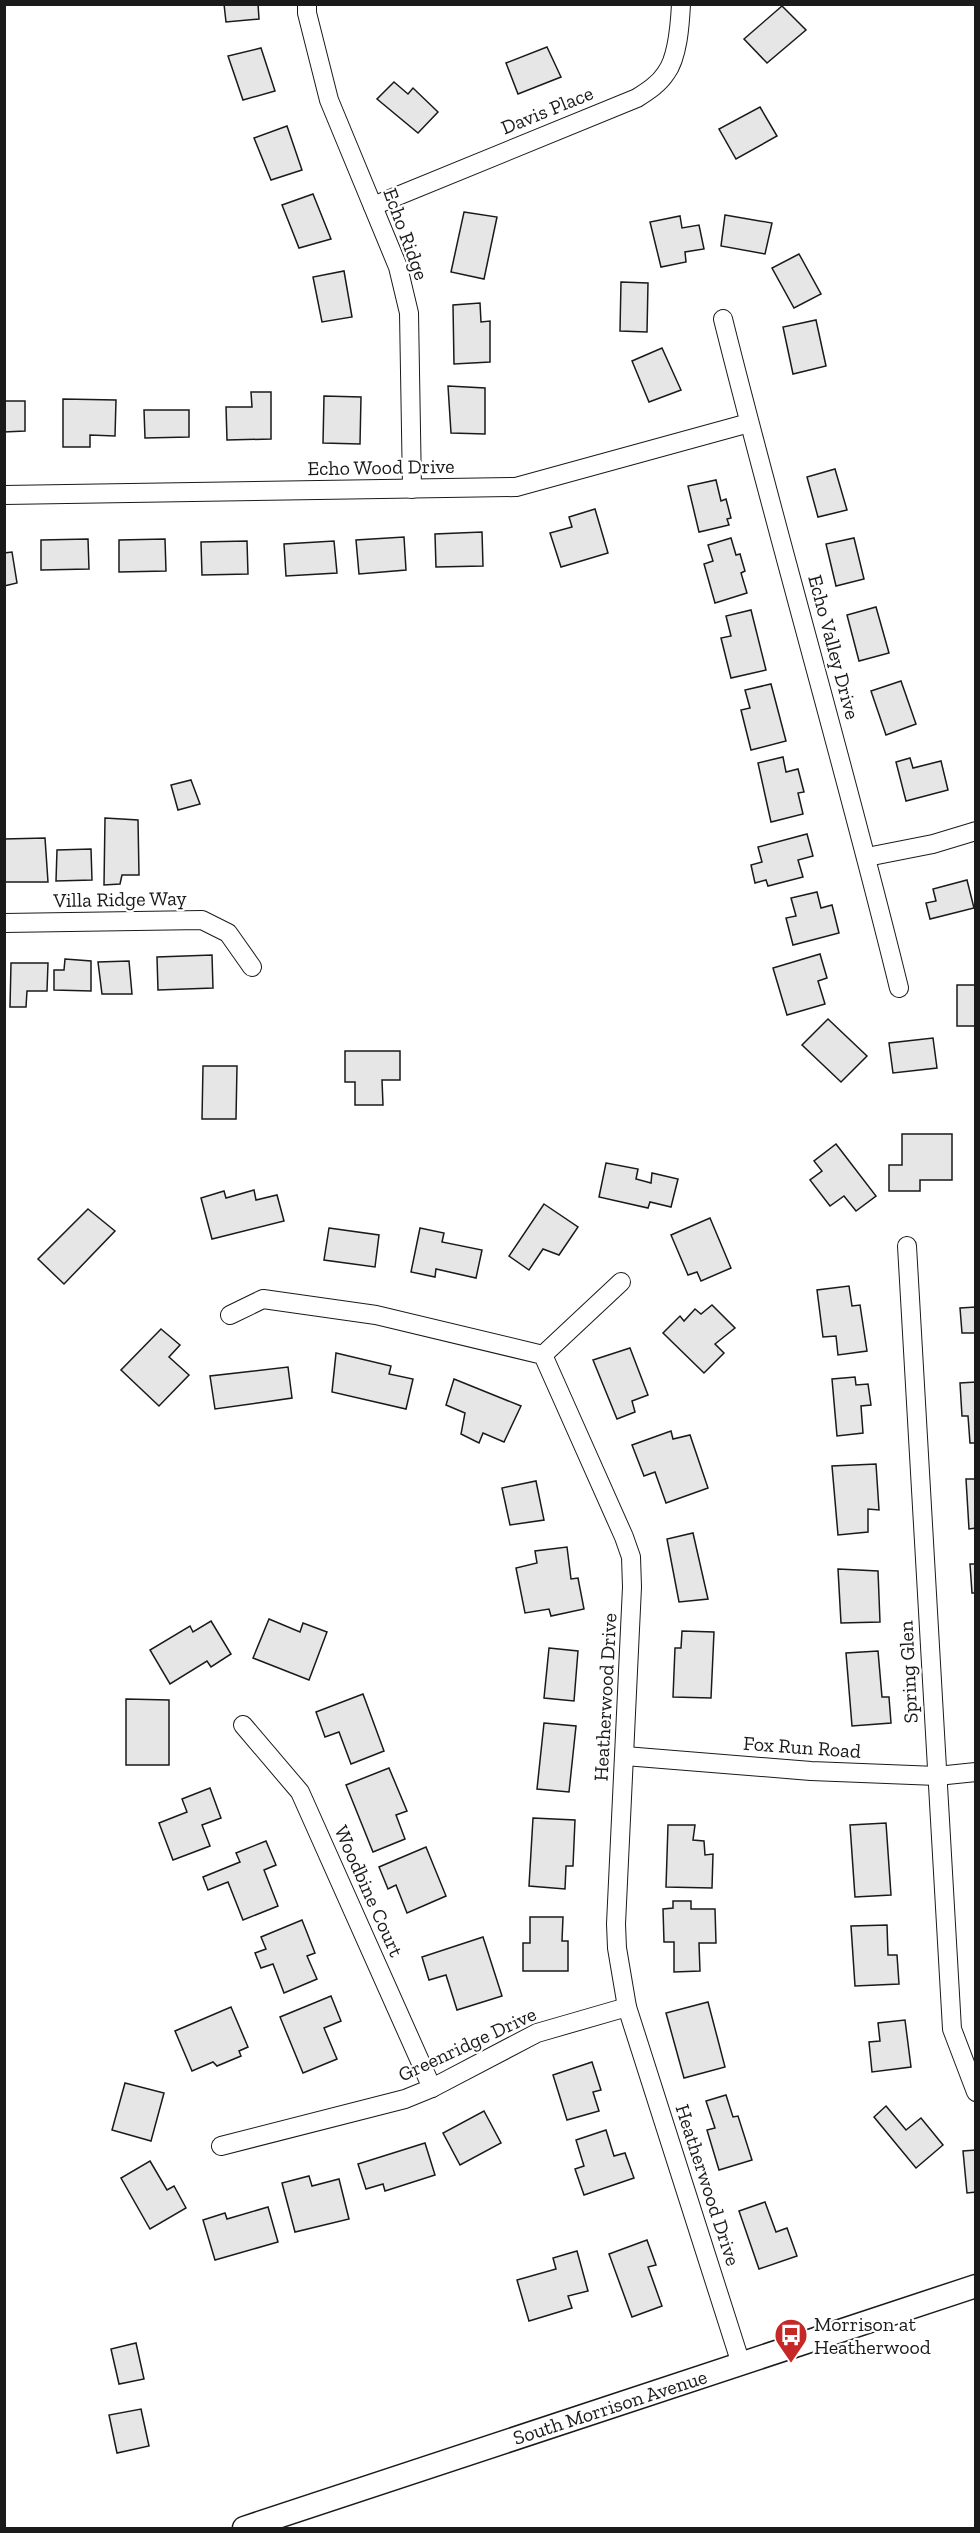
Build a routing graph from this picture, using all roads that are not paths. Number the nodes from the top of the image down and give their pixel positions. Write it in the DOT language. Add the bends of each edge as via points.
graph roads {
  1 [pos="307,4"];
  2 [pos="681,4"];
  3 [pos="373,206"];
  4 [pos="723,319"];
  5 [pos="749,423"];
  6 [pos="412,489"];
  7 [pos="4,495"];
  8 [pos="975,831"];
  9 [pos="867,857"];
  10 [pos="4,922"];
  11 [pos="252,967"];
  12 [pos="899,988"];
  13 [pos="908,1246"];
  14 [pos="621,1282"];
  15 [pos="230,1315"];
  16 [pos="543,1355"];
  17 [pos="243,1725"];
  18 [pos="625,1756"];
  19 [pos="975,1772"];
  20 [pos="937,1776"];
  21 [pos="627,2007"];
  22 [pos="432,2088"];
  23 [pos="975,2092"];
  24 [pos="221,2146"];
  25 [pos="975,2286"];
  26 [pos="741,2364"];
  27 [pos="244,2529"];
  1 -- 3 [label="street, Echo Ridge" via="329,100"];
  2 -- 3 [label="street, Davis Place" via="680,31 668,72 637,98"];
  3 -- 6 [label="street, Echo Ridge" via="398,267 410,314"];
  4 -- 5 [label="street, Echo Valley Drive"];
  5 -- 6 [label="street, Echo Wood Drive" via="516,487"];
  5 -- 9 [label="street, Echo Valley Drive"];
  6 -- 7 [label="street, Echo Wood Drive"];
  8 -- 9 [label="street"];
  9 -- 12 [label="street, Echo Valley Drive"];
  10 -- 11 [label="street, Villa Ridge Way" via="202,920 228,933"];
  13 -- 20 [label="street, Spring Glen"];
  14 -- 16 [label="street"];
  15 -- 16 [label="street" via="263,1299 376,1315"];
  16 -- 18 [label="street, Heatherwood Drive" via="631,1557"];
  17 -- 22 [label="street, Woodbine Court" via="300,1792"];
  18 -- 20 [label="street, Fox Run Road" via="811,1771"];
  18 -- 21 [label="street, Heatherwood Drive" via="616,1924"];
  19 -- 20 [label="street, Fox Run Road"];
  20 -- 23 [label="street, Spring Glen" via="952,2029"];
  21 -- 22 [label="street, Greenridge Drive" via="537,2033"];
  21 -- 26 [label="street, Heatherwood Drive"];
  22 -- 24 [label="street, Greenridge Drive" via="405,2099"];
  25 -- 26 [label="street, South Morrison Avenue"];
  26 -- 27 [label="street, South Morrison Avenue"];
}
